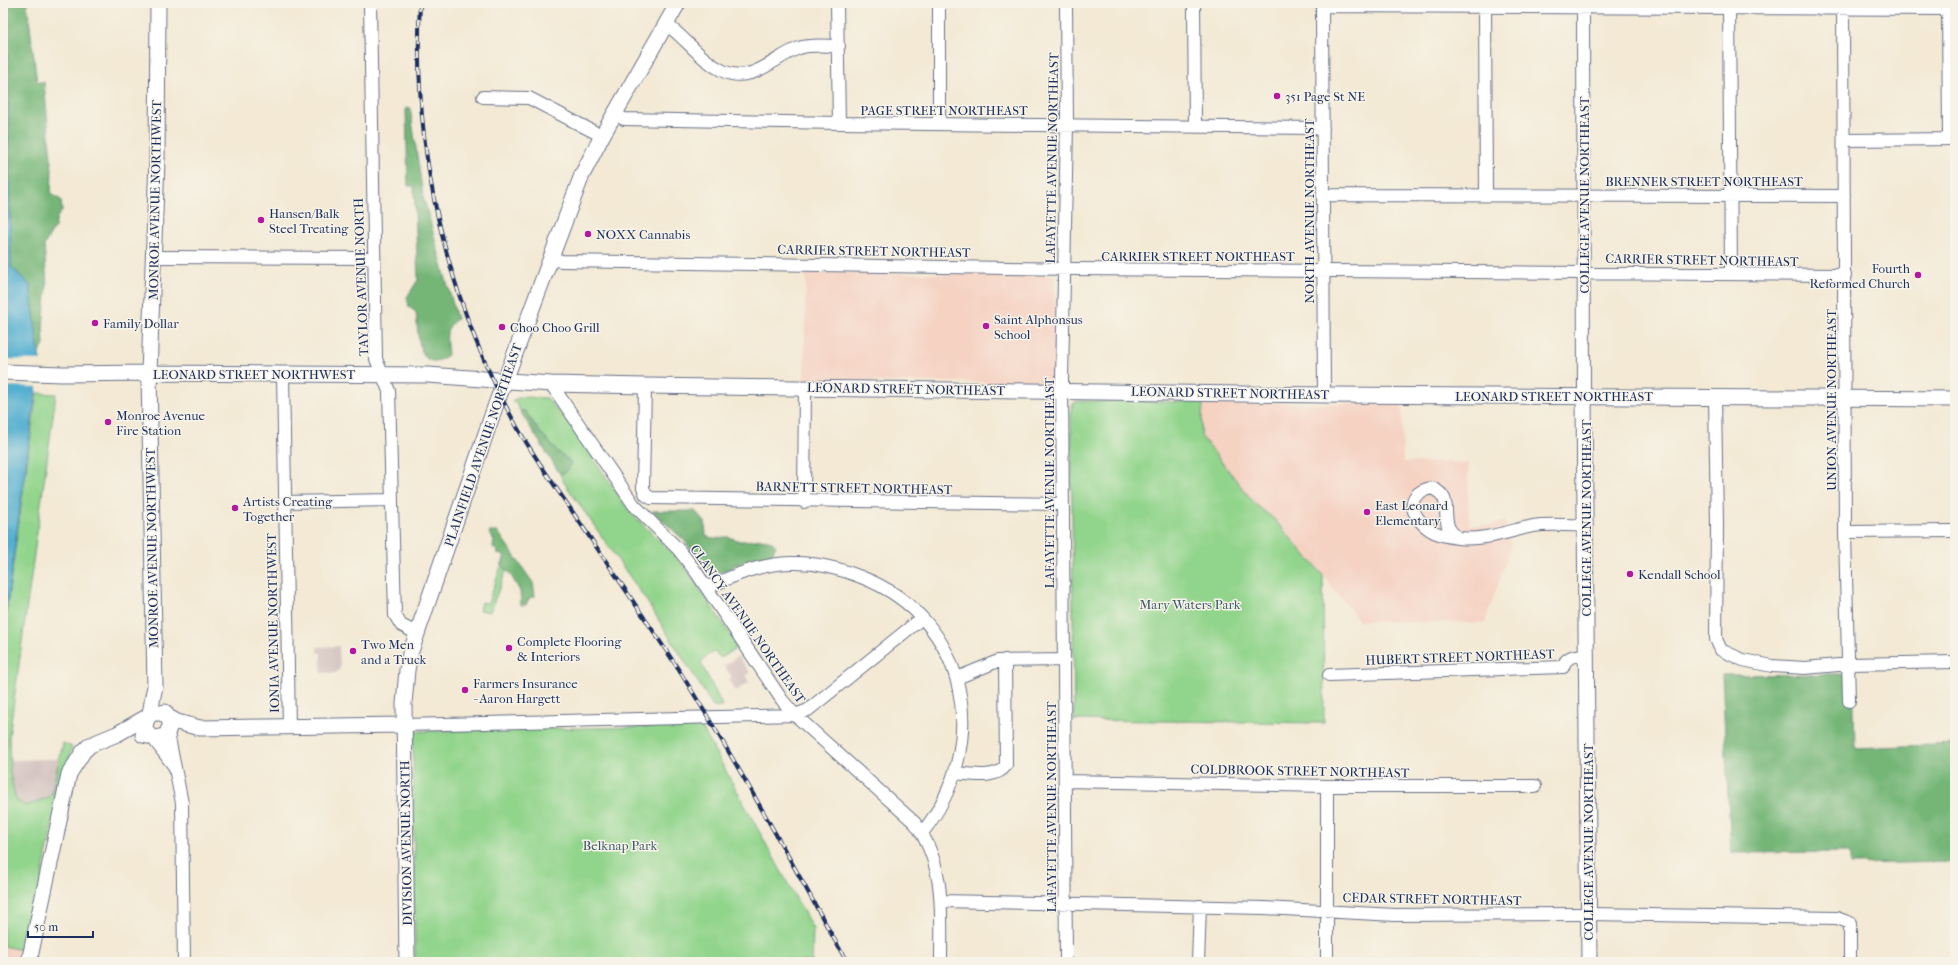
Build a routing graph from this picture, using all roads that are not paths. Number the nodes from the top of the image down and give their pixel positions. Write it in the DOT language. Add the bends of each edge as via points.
graph roads {
  1 [pos="158,3"];
  2 [pos="370,3"];
  3 [pos="678,3"];
  4 [pos="837,3"];
  5 [pos="939,3"];
  6 [pos="1066,3"];
  7 [pos="1194,3"];
  8 [pos="1322,4"];
  9 [pos="1583,5"];
  10 [pos="1729,5"];
  11 [pos="1843,6"];
  12 [pos="1485,7"];
  13 [pos="1950,7"];
  14 [pos="666,24"];
  15 [pos="838,46"];
  16 [pos="483,97"];
  17 [pos="615,114"];
  18 [pos="839,123"];
  19 [pos="939,124"];
  20 [pos="1068,124"];
  21 [pos="1195,126"];
  22 [pos="1323,128"];
  23 [pos="602,136"];
  24 [pos="1952,139"];
  25 [pos="1844,140"];
  26 [pos="1324,195"];
  27 [pos="1486,195"];
  28 [pos="1584,195"];
  29 [pos="1731,196"];
  30 [pos="1844,196"];
  31 [pos="154,257"];
  32 [pos="374,258"];
  33 [pos="551,259"];
  34 [pos="1064,269"];
  35 [pos="1323,271"];
  36 [pos="1584,272"];
  37 [pos="1730,274"];
  38 [pos="1845,275"];
  39 [pos="3,372"];
  40 [pos="149,373"];
  41 [pos="282,375"];
  42 [pos="382,375"];
  43 [pos="505,380"];
  44 [pos="551,384"];
  45 [pos="645,386"];
  46 [pos="805,388"];
  47 [pos="1063,391"];
  48 [pos="1324,395"];
  49 [pos="1584,397"];
  50 [pos="1715,397"];
  51 [pos="1845,398"];
  52 [pos="1955,399"];
  53 [pos="392,500"];
  54 [pos="285,502"];
  55 [pos="804,502"];
  56 [pos="1062,504"];
  57 [pos="1586,526"];
  58 [pos="1955,531"];
  59 [pos="1845,532"];
  60 [pos="1458,538"];
  61 [pos="706,588"];
  62 [pos="922,618"];
  63 [pos="416,633"];
  64 [pos="1587,655"];
  65 [pos="1005,660"];
  66 [pos="1064,660"];
  67 [pos="1955,662"];
  68 [pos="1849,664"];
  69 [pos="1329,675"];
  70 [pos="957,678"];
  71 [pos="155,685"];
  72 [pos="1849,701"];
  73 [pos="795,715"];
  74 [pos="148,716"];
  75 [pos="168,717"];
  76 [pos="404,725"];
  77 [pos="290,727"];
  78 [pos="200,728"];
  79 [pos="117,734"];
  80 [pos="168,734"];
  81 [pos="152,737"];
  82 [pos="78,763"];
  83 [pos="174,766"];
  84 [pos="955,773"];
  85 [pos="1065,781"];
  86 [pos="1327,786"];
  87 [pos="1535,786"];
  88 [pos="922,833"];
  89 [pos="941,900"];
  90 [pos="1066,903"];
  91 [pos="1200,906"];
  92 [pos="1327,911"];
  93 [pos="1588,914"];
  94 [pos="29,962"];
  95 [pos="37,962"];
  96 [pos="184,962"];
  97 [pos="407,962"];
  98 [pos="941,962"];
  99 [pos="1066,962"];
  100 [pos="1198,962"];
  101 [pos="1328,962"];
  102 [pos="1589,962"];
  103 [pos="1850,962"];
  1 -- 31 [label="main road, MONROE AVENUE NORTHWEST"];
  2 -- 32 [label="street, TAYLOR AVENUE NORTH"];
  3 -- 14 [label="main road, PLAINFIELD AVENUE NORTHEAST"];
  4 -- 15 [label="street"];
  5 -- 19 [label="street"];
  6 -- 20 [label="street, LAFAYETTE AVENUE NORTHEAST"];
  7 -- 21 [label="street"];
  8 -- 12 [label="street"];
  8 -- 22 [label="street, NORTH AVENUE NORTHEAST"];
  9 -- 10 [label="street"];
  9 -- 12 [label="street"];
  9 -- 28 [label="street, COLLEGE AVENUE NORTHEAST"];
  10 -- 11 [label="street"];
  10 -- 29 [label="street"];
  11 -- 13 [label="street"];
  11 -- 25 [label="street, UNION AVENUE NORTHEAST"];
  12 -- 27 [label="street"];
  13 -- 24 [label="street"];
  14 -- 15 [label="street" via="712,65 729,74 759,70 800,48"];
  14 -- 17 [label="main road, PLAINFIELD AVENUE NORTHEAST"];
  15 -- 18 [label="street"];
  16 -- 23 [label="street" via="529,98"];
  17 -- 18 [label="street, PAGE STREET NORTHEAST" via="624,119"];
  17 -- 23 [label="main road, PLAINFIELD AVENUE NORTHEAST"];
  18 -- 19 [label="street, PAGE STREET NORTHEAST"];
  19 -- 20 [label="street, PAGE STREET NORTHEAST"];
  20 -- 21 [label="street, PAGE STREET NORTHEAST"];
  20 -- 34 [label="street, LAFAYETTE AVENUE NORTHEAST"];
  21 -- 22 [label="street, PAGE STREET NORTHEAST"];
  22 -- 26 [label="street, NORTH AVENUE NORTHEAST"];
  23 -- 33 [label="main road, PLAINFIELD AVENUE NORTHEAST" via="582,175"];
  24 -- 25 [label="street"];
  25 -- 30 [label="street, UNION AVENUE NORTHEAST"];
  26 -- 27 [label="street, BRENNER STREET NORTHEAST"];
  26 -- 35 [label="street, NORTH AVENUE NORTHEAST"];
  27 -- 28 [label="street, BRENNER STREET NORTHEAST"];
  28 -- 29 [label="street, BRENNER STREET NORTHEAST"];
  28 -- 36 [label="street, COLLEGE AVENUE NORTHEAST"];
  29 -- 30 [label="street, BRENNER STREET NORTHEAST"];
  29 -- 37 [label="street"];
  30 -- 38 [label="street, UNION AVENUE NORTHEAST"];
  31 -- 32 [label="street"];
  31 -- 40 [label="main road, MONROE AVENUE NORTHWEST"];
  32 -- 42 [label="street, TAYLOR AVENUE NORTH" via="376,359"];
  33 -- 34 [label="street, CARRIER STREET NORTHEAST"];
  33 -- 43 [label="main road, PLAINFIELD AVENUE NORTHEAST"];
  34 -- 35 [label="street, CARRIER STREET NORTHEAST"];
  34 -- 47 [label="street, LAFAYETTE AVENUE NORTHEAST"];
  35 -- 36 [label="street, CARRIER STREET NORTHEAST"];
  35 -- 48 [label="street, NORTH AVENUE NORTHEAST"];
  36 -- 37 [label="street, CARRIER STREET NORTHEAST"];
  36 -- 49 [label="street, COLLEGE AVENUE NORTHEAST"];
  37 -- 38 [label="street, CARRIER STREET NORTHEAST"];
  38 -- 51 [label="street, UNION AVENUE NORTHEAST"];
  39 -- 40 [label="main road, LEONARD STREET NORTHWEST"];
  40 -- 41 [label="main road, LEONARD STREET NORTHWEST"];
  40 -- 71 [label="main road, MONROE AVENUE NORTHWEST"];
  41 -- 42 [label="main road, LEONARD STREET NORTHWEST"];
  41 -- 54 [label="street, IONIA AVENUE NORTHWEST"];
  42 -- 43 [label="main road, LEONARD STREET NORTHWEST"];
  42 -- 53 [label="street, TAYLOR AVENUE NORTH" via="389,391"];
  43 -- 44 [label="main road, LEONARD STREET NORTHEAST"];
  43 -- 63 [label="main road, PLAINFIELD AVENUE NORTHEAST"];
  44 -- 45 [label="main road, LEONARD STREET NORTHEAST"];
  44 -- 61 [label="street, CLANCY AVENUE NORTHEAST" via="634,505 679,550"];
  45 -- 46 [label="main road, LEONARD STREET NORTHEAST"];
  45 -- 55 [label="street, BARNETT STREET NORTHEAST" via="646,496 660,499"];
  46 -- 47 [label="main road, LEONARD STREET NORTHEAST"];
  46 -- 55 [label="street"];
  47 -- 48 [label="main road, LEONARD STREET NORTHEAST"];
  47 -- 56 [label="street, LAFAYETTE AVENUE NORTHEAST"];
  48 -- 49 [label="main road, LEONARD STREET NORTHEAST"];
  49 -- 50 [label="main road, LEONARD STREET NORTHEAST"];
  49 -- 57 [label="main road, COLLEGE AVENUE NORTHEAST"];
  50 -- 51 [label="main road, LEONARD STREET NORTHEAST"];
  50 -- 68 [label="street" via="1716,638 1721,650 1728,655 1772,666 1823,668"];
  51 -- 52 [label="main road, LEONARD STREET NORTHEAST"];
  51 -- 59 [label="street, UNION AVENUE NORTHEAST"];
  53 -- 54 [label="street"];
  53 -- 63 [label="street, TAYLOR AVENUE NORTH" via="395,615 401,625"];
  54 -- 77 [label="street, IONIA AVENUE NORTHWEST"];
  55 -- 56 [label="street, BARNETT STREET NORTHEAST"];
  56 -- 66 [label="street, LAFAYETTE AVENUE NORTHEAST"];
  57 -- 60 [label="street" via="1534,526 1501,534"];
  57 -- 64 [label="main road, COLLEGE AVENUE NORTHEAST"];
  58 -- 59 [label="street"];
  59 -- 68 [label="street, UNION AVENUE NORTHEAST"];
  60 -- 60 [label="street" via="1448,526 1445,500 1439,491 1432,488 1418,492 1412,506 1415,515 1434,531"];
  61 -- 62 [label="street" via="762,566 818,564 843,570 879,585 900,598"];
  61 -- 73 [label="street, CLANCY AVENUE NORTHEAST" via="782,700"];
  62 -- 70 [label="street" via="940,641"];
  62 -- 73 [label="street" via="808,710"];
  63 -- 76 [label="main road, PLAINFIELD AVENUE NORTHEAST" via="406,670"];
  64 -- 69 [label="street, HUBERT STREET NORTHEAST" via="1570,657 1563,667"];
  64 -- 93 [label="main road, COLLEGE AVENUE NORTHEAST"];
  65 -- 66 [label="street"];
  65 -- 70 [label="street"];
  65 -- 84 [label="street" via="1006,765 1003,770 994,774"];
  66 -- 85 [label="street, LAFAYETTE AVENUE NORTHEAST"];
  67 -- 68 [label="street"];
  68 -- 72 [label="street, UNION AVENUE NORTHEAST"];
  70 -- 84 [label="street" via="963,717 961,746"];
  71 -- 74 [label="main road, MONROE AVENUE NORTHWEST"];
  71 -- 75 [label="main road, MONROE AVENUE NORTHWEST"];
  73 -- 76 [label="street"];
  73 -- 88 [label="street, CLANCY AVENUE NORTHEAST" via="915,823"];
  74 -- 75 [label="main road" via="159,712"];
  74 -- 79 [label="main road"];
  74 -- 81 [label="main road" via="145,727"];
  75 -- 78 [label="main road"];
  75 -- 80 [label="main road, MONROE AVENUE NORTHWEST" via="171,724"];
  76 -- 77 [label="main road"];
  76 -- 97 [label="main road, DIVISION AVENUE NORTH"];
  77 -- 78 [label="main road"];
  78 -- 80 [label="main road"];
  79 -- 81 [label="main road"];
  79 -- 82 [label="main road" via="90,745"];
  80 -- 81 [label="main road" via="159,738"];
  80 -- 83 [label="street"];
  81 -- 83 [label="street"];
  82 -- 94 [label="main road" via="66,784"];
  82 -- 95 [label="main road" via="77,778"];
  83 -- 96 [label="street" via="182,803"];
  84 -- 88 [label="street" via="945,797"];
  85 -- 86 [label="street, COLDBROOK STREET NORTHEAST"];
  85 -- 90 [label="street, LAFAYETTE AVENUE NORTHEAST"];
  86 -- 87 [label="street, COLDBROOK STREET NORTHEAST"];
  86 -- 92 [label="street"];
  88 -- 89 [label="street, CLANCY AVENUE NORTHEAST" via="928,842 936,866"];
  89 -- 90 [label="street, CEDAR STREET NORTHEAST"];
  89 -- 98 [label="street, CLANCY AVENUE NORTHEAST"];
  90 -- 91 [label="street, CEDAR STREET NORTHEAST"];
  90 -- 99 [label="street, LAFAYETTE AVENUE NORTHEAST"];
  91 -- 92 [label="street, CEDAR STREET NORTHEAST"];
  91 -- 100 [label="street"];
  92 -- 93 [label="street, CEDAR STREET NORTHEAST" via="1395,915"];
  92 -- 101 [label="street"];
  93 -- 102 [label="main road, COLLEGE AVENUE NORTHEAST"];
  93 -- 103 [label="street, CEDAR STREET NORTHEAST" via="1842,918 1850,923"];
}
